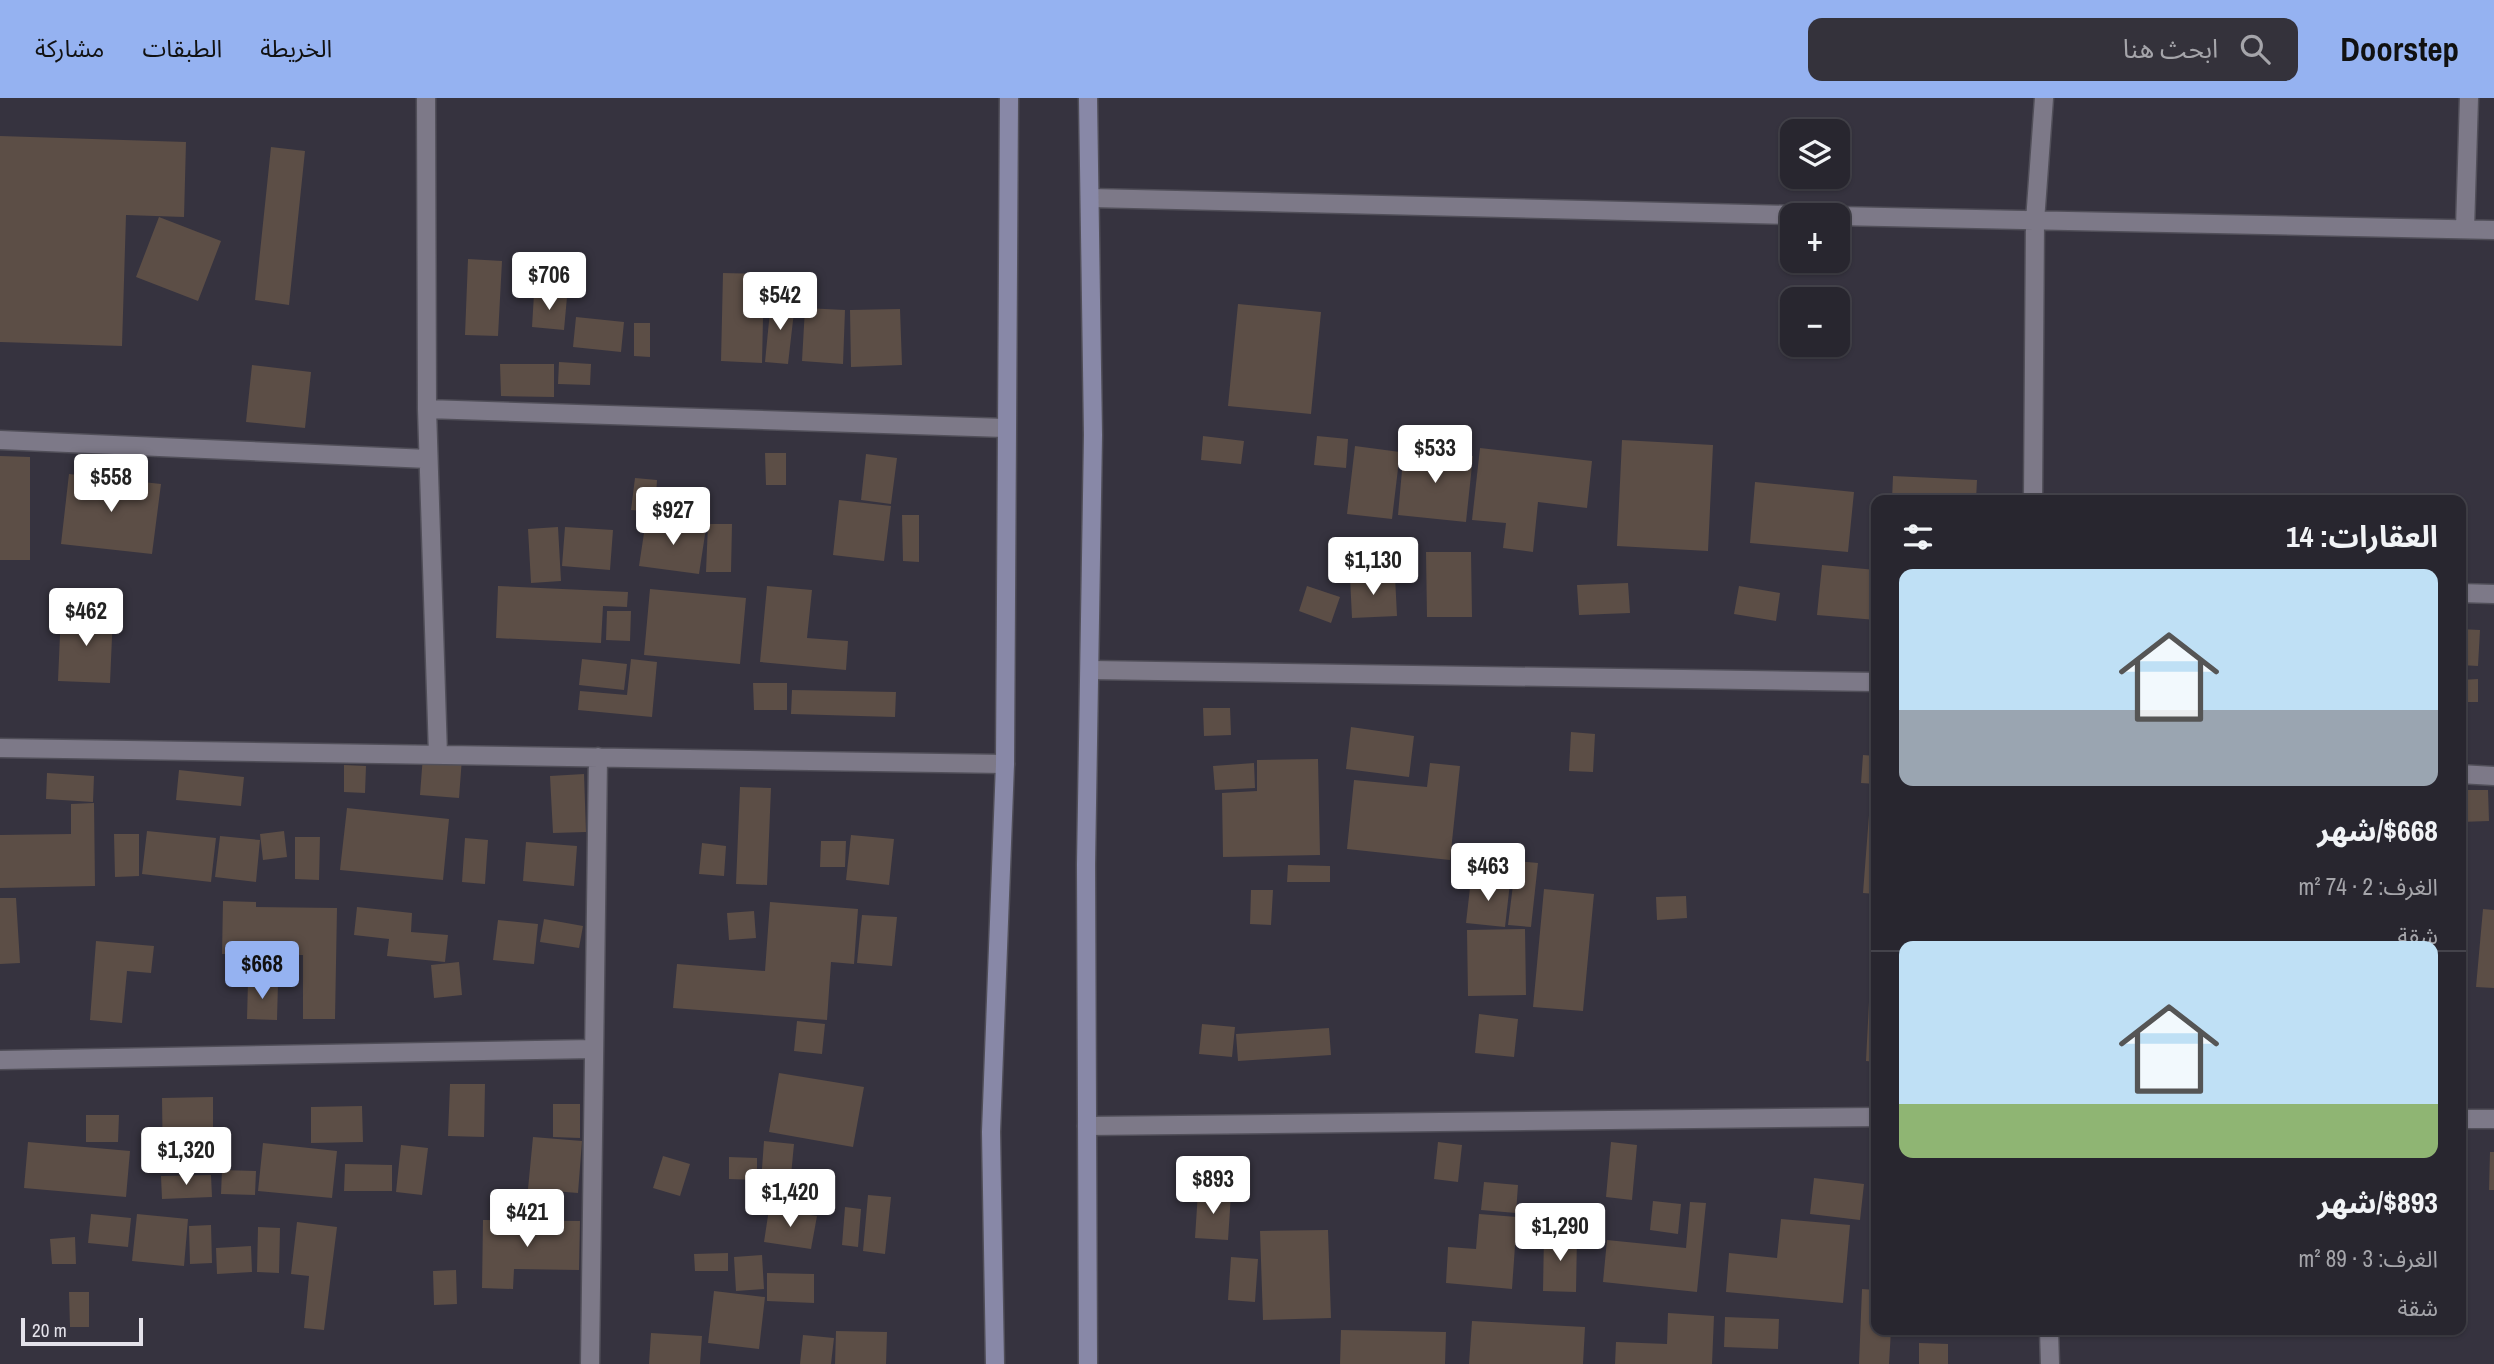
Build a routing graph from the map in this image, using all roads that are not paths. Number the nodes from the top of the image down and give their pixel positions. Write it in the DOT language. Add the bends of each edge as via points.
graph roads {
  1 [pos="426,98"];
  2 [pos="1009,98"];
  3 [pos="1088,98"];
  4 [pos="2044,98"];
  5 [pos="2469,98"];
  6 [pos="1091,198"];
  7 [pos="1780,215"];
  8 [pos="1850,216"];
  9 [pos="2035,221"];
  10 [pos="2465,229"];
  11 [pos="2494,230"];
  12 [pos="427,409"];
  13 [pos="1005,428"];
  14 [pos="0,440"];
  15 [pos="428,459"];
  16 [pos="2033,495"];
  17 [pos="2466,593"];
  18 [pos="2494,594"];
  19 [pos="1091,670"];
  20 [pos="1871,682"];
  21 [pos="0,748"];
  22 [pos="438,755"];
  23 [pos="598,757"];
  24 [pos="1005,764"];
  25 [pos="2466,774"];
  26 [pos="2494,776"];
  27 [pos="593,1049"];
  28 [pos="0,1060"];
  29 [pos="1871,1116"];
  30 [pos="2466,1119"];
  31 [pos="2494,1119"];
  32 [pos="1087,1126"];
  33 [pos="2049,1335"];
  34 [pos="590,1364"];
  35 [pos="995,1364"];
  36 [pos="1088,1364"];
  37 [pos="2050,1364"];
  1 -- 12 [label="street"];
  2 -- 13 [label="main road"];
  3 -- 6 [label="main road"];
  4 -- 9 [label="street"];
  5 -- 10 [label="street"];
  6 -- 7 [label="street"];
  6 -- 19 [label="main road"];
  8 -- 9 [label="street"];
  9 -- 10 [label="street"];
  9 -- 16 [label="street"];
  10 -- 11 [label="street"];
  12 -- 13 [label="street"];
  12 -- 15 [label="street"];
  13 -- 24 [label="main road"];
  14 -- 15 [label="street"];
  15 -- 22 [label="street"];
  17 -- 18 [label="street"];
  19 -- 20 [label="street"];
  19 -- 32 [label="main road"];
  21 -- 22 [label="street"];
  22 -- 23 [label="street"];
  23 -- 24 [label="street"];
  23 -- 27 [label="street"];
  24 -- 35 [label="main road" via="992,1132"];
  25 -- 26 [label="street"];
  27 -- 28 [label="street"];
  27 -- 34 [label="street"];
  29 -- 32 [label="street"];
  30 -- 31 [label="street"];
  32 -- 36 [label="main road"];
  33 -- 37 [label="street"];
}
